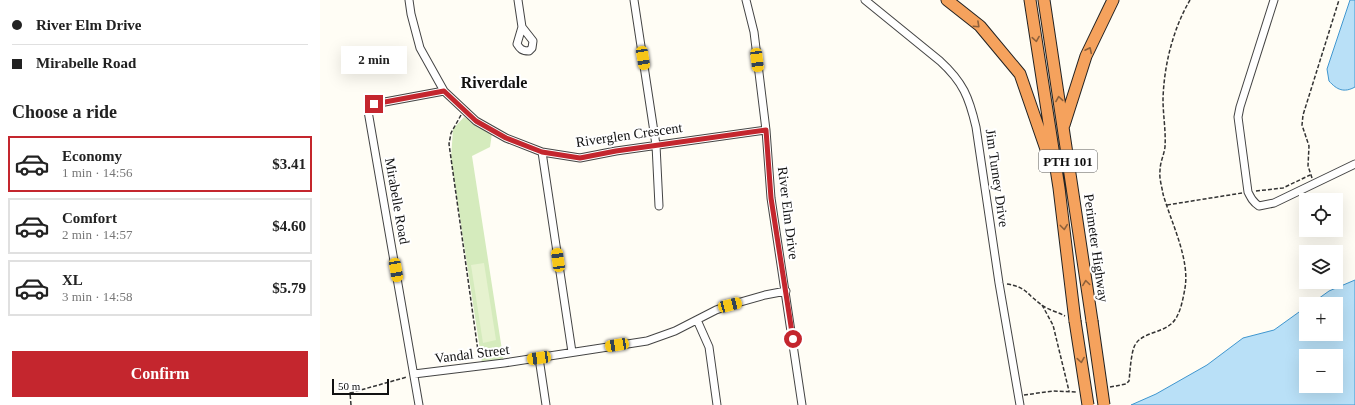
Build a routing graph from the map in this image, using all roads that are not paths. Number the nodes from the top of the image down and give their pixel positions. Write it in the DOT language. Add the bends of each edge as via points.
graph roads {
  1 [pos="409,0"];
  2 [pos="518,0"];
  3 [pos="634,0"];
  4 [pos="746,0"];
  5 [pos="865,0"];
  6 [pos="947,0"];
  7 [pos="1030,0"];
  8 [pos="1044,0"];
  9 [pos="1114,0"];
  10 [pos="1274,0"];
  11 [pos="522,28"];
  12 [pos="444,91"];
  13 [pos="1063,127"];
  14 [pos="766,130"];
  15 [pos="656,145"];
  16 [pos="542,152"];
  17 [pos="1355,164"];
  18 [pos="1059,188"];
  19 [pos="659,206"];
  20 [pos="786,292"];
  21 [pos="697,320"];
  22 [pos="572,352"];
  23 [pos="539,358"];
  24 [pos="414,374"];
  25 [pos="419,405"];
  26 [pos="546,405"];
  27 [pos="718,405"];
  28 [pos="802,405"];
  29 [pos="1020,405"];
  30 [pos="1088,405"];
  31 [pos="1104,405"];
  1 -- 12 [label="street, Riverglen Crescent" via="420,48"];
  2 -- 11 [label="street"];
  3 -- 15 [label="street"];
  4 -- 14 [label="street, River Elm Drive" via="754,32"];
  5 -- 29 [label="street, Jim Turney Drive" via="952,72 971,104"];
  6 -- 18 [label="highway, one-way" via="980,26 1020,74"];
  7 -- 18 [label="highway, Perimeter Highway / PTH 101, one-way"];
  13 -- 8 [label="highway, Perimeter Highway / PTH 101, one-way"];
  13 -- 9 [label="highway, one-way" via="1086,56"];
  10 -- 17 [label="street" via="1238,117 1248,192 1254,203 1259,206 1274,203"];
  12 -- 16 [label="street, Riverglen Crescent" via="476,121 506,138"];
  12 -- 24 [label="street, Mirabelle Road" via="374,104 368,111"];
  31 -- 13 [label="highway, Perimeter Highway / PTH 101, one-way, bridge"];
  14 -- 15 [label="street, Riverglen Crescent"];
  14 -- 20 [label="street, River Elm Drive" via="771,198"];
  15 -- 16 [label="street, Riverglen Crescent" via="580,158"];
  15 -- 19 [label="street"];
  16 -- 22 [label="street"];
  18 -- 30 [label="highway, Perimeter Highway / PTH 101, one-way, bridge" via="1070,318"];
  20 -- 21 [label="street, Vandal Street" via="730,305"];
  20 -- 28 [label="street, River Elm Drive"];
  21 -- 22 [label="street, Vandal Street" via="675,331 647,340"];
  21 -- 27 [label="street" via="709,347"];
  22 -- 23 [label="street, Vandal Street"];
  23 -- 24 [label="street, Vandal Street"];
  23 -- 26 [label="street"];
  24 -- 25 [label="street"];
}
